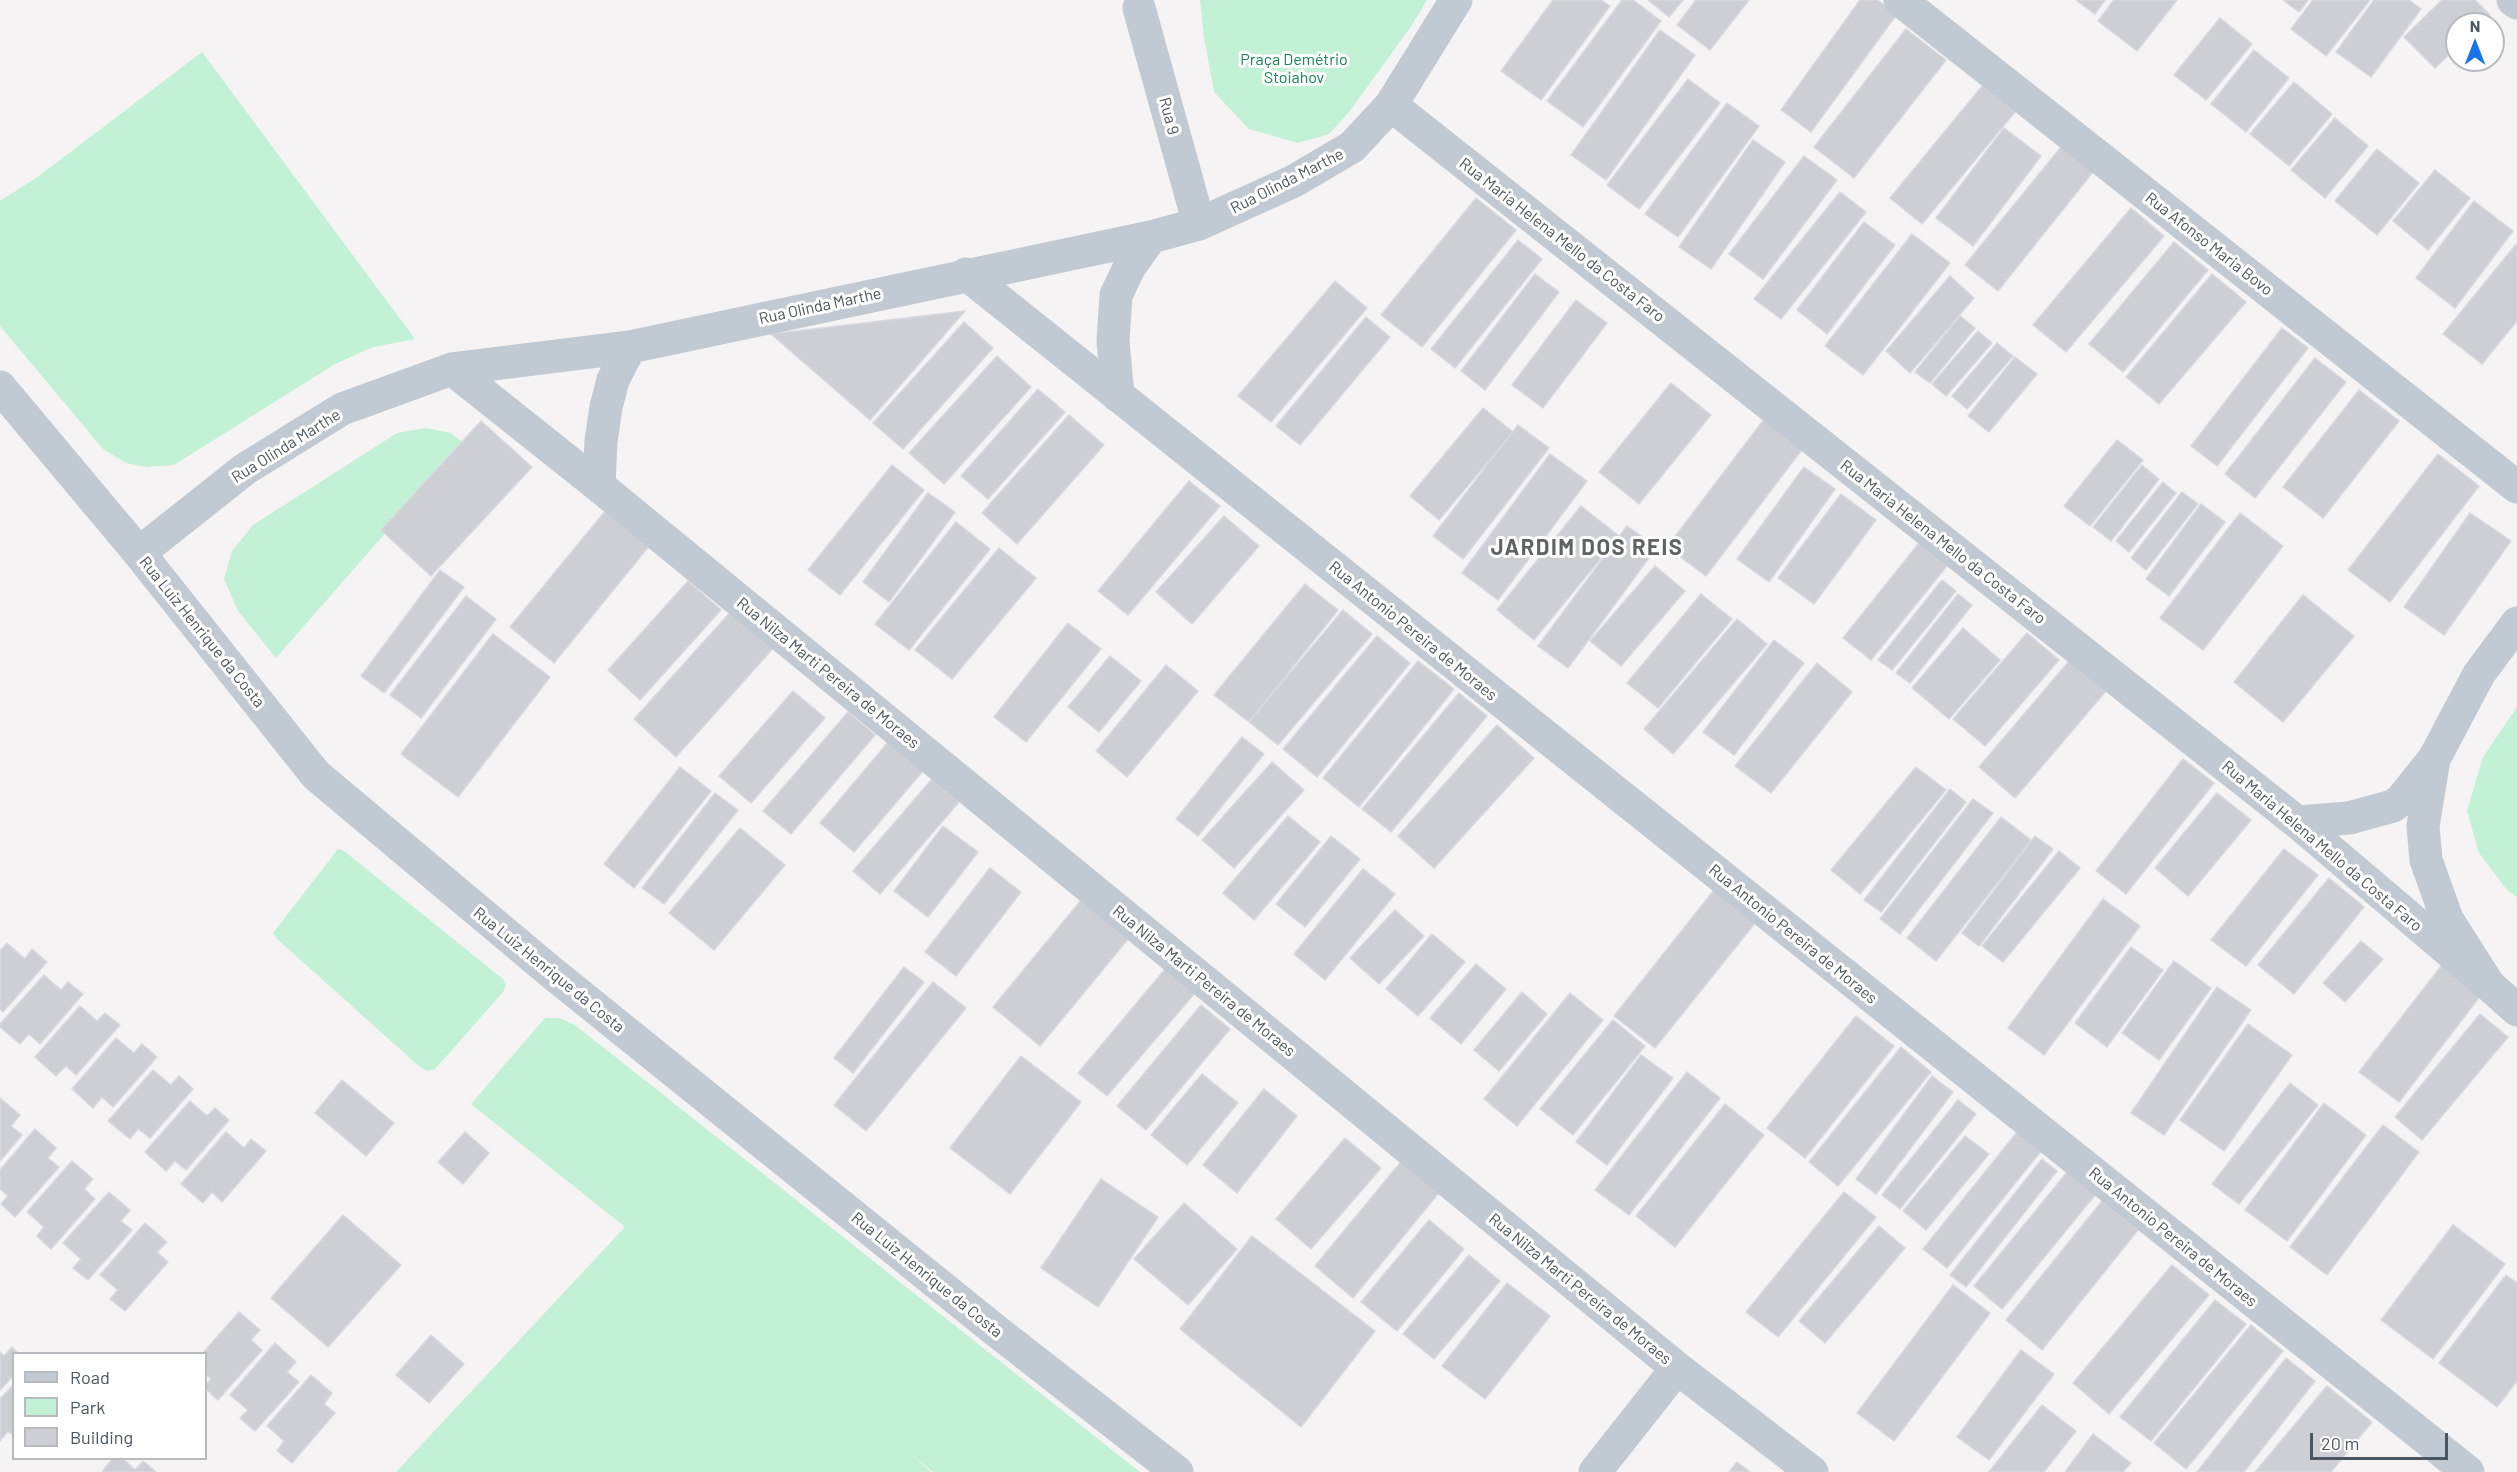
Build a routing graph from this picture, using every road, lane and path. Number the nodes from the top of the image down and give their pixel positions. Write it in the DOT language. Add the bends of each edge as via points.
graph roads {
  1 [pos="1456,0"];
  2 [pos="1900,0"];
  3 [pos="2513,0"];
  4 [pos="2517,3"];
  5 [pos="1139,8"];
  6 [pos="1391,105"];
  7 [pos="1199,224"];
  8 [pos="1151,237"];
  9 [pos="966,274"];
  10 [pos="630,347"];
  11 [pos="452,369"];
  12 [pos="0,387"];
  13 [pos="1118,396"];
  14 [pos="599,486"];
  15 [pos="2517,487"];
  16 [pos="139,553"];
  17 [pos="2517,623"];
  18 [pos="2434,759"];
  19 [pos="2297,822"];
  20 [pos="2489,986"];
  21 [pos="2517,1010"];
  22 [pos="1677,1368"];
  23 [pos="1177,1472"];
  24 [pos="1595,1472"];
  25 [pos="1812,1472"];
  26 [pos="2468,1472"];
  1 -- 6 [label="street, Rua Olinda Marthe"];
  2 -- 15 [label="street, Rua Afonso Maria Bovo"];
  3 -- 4 [label="street"];
  5 -- 7 [label="street, Rua 9"];
  6 -- 7 [label="street, Rua Olinda Marthe" via="1352,147 1294,181"];
  6 -- 19 [label="street, Rua Maria Helena Mello da Costa Faro"];
  7 -- 8 [label="street, Rua Olinda Marthe"];
  8 -- 9 [label="street, Rua Olinda Marthe"];
  8 -- 13 [label="street" via="1116,295 1113,341"];
  9 -- 10 [label="street, Rua Olinda Marthe"];
  9 -- 13 [label="street, Rua Antonio Pereira de Moraes"];
  10 -- 11 [label="street, Rua Olinda Marthe"];
  10 -- 14 [label="street" via="613,380 606,407"];
  11 -- 14 [label="street, Rua Nilza Marti Pereira de Moraes"];
  11 -- 16 [label="street, Rua Olinda Marthe" via="342,410 245,469"];
  12 -- 16 [label="street, Rua Luiz Henrique da Costa"];
  13 -- 26 [label="street, Rua Antonio Pereira de Moraes"];
  14 -- 22 [label="street, Rua Nilza Marti Pereira de Moraes"];
  16 -- 23 [label="street, Rua Luiz Henrique da Costa" via="316,775 560,980"];
  17 -- 18 [label="street" via="2479,674"];
  18 -- 19 [label="street" via="2393,806 2349,818"];
  18 -- 20 [label="street" via="2423,826 2426,860 2448,919"];
  19 -- 20 [label="street, Rua Maria Helena Mello da Costa Faro"];
  20 -- 21 [label="street, Rua Maria Helena Mello da Costa Faro"];
  22 -- 24 [label="street"];
  22 -- 25 [label="street, Rua Nilza Marti Pereira de Moraes"];
}
